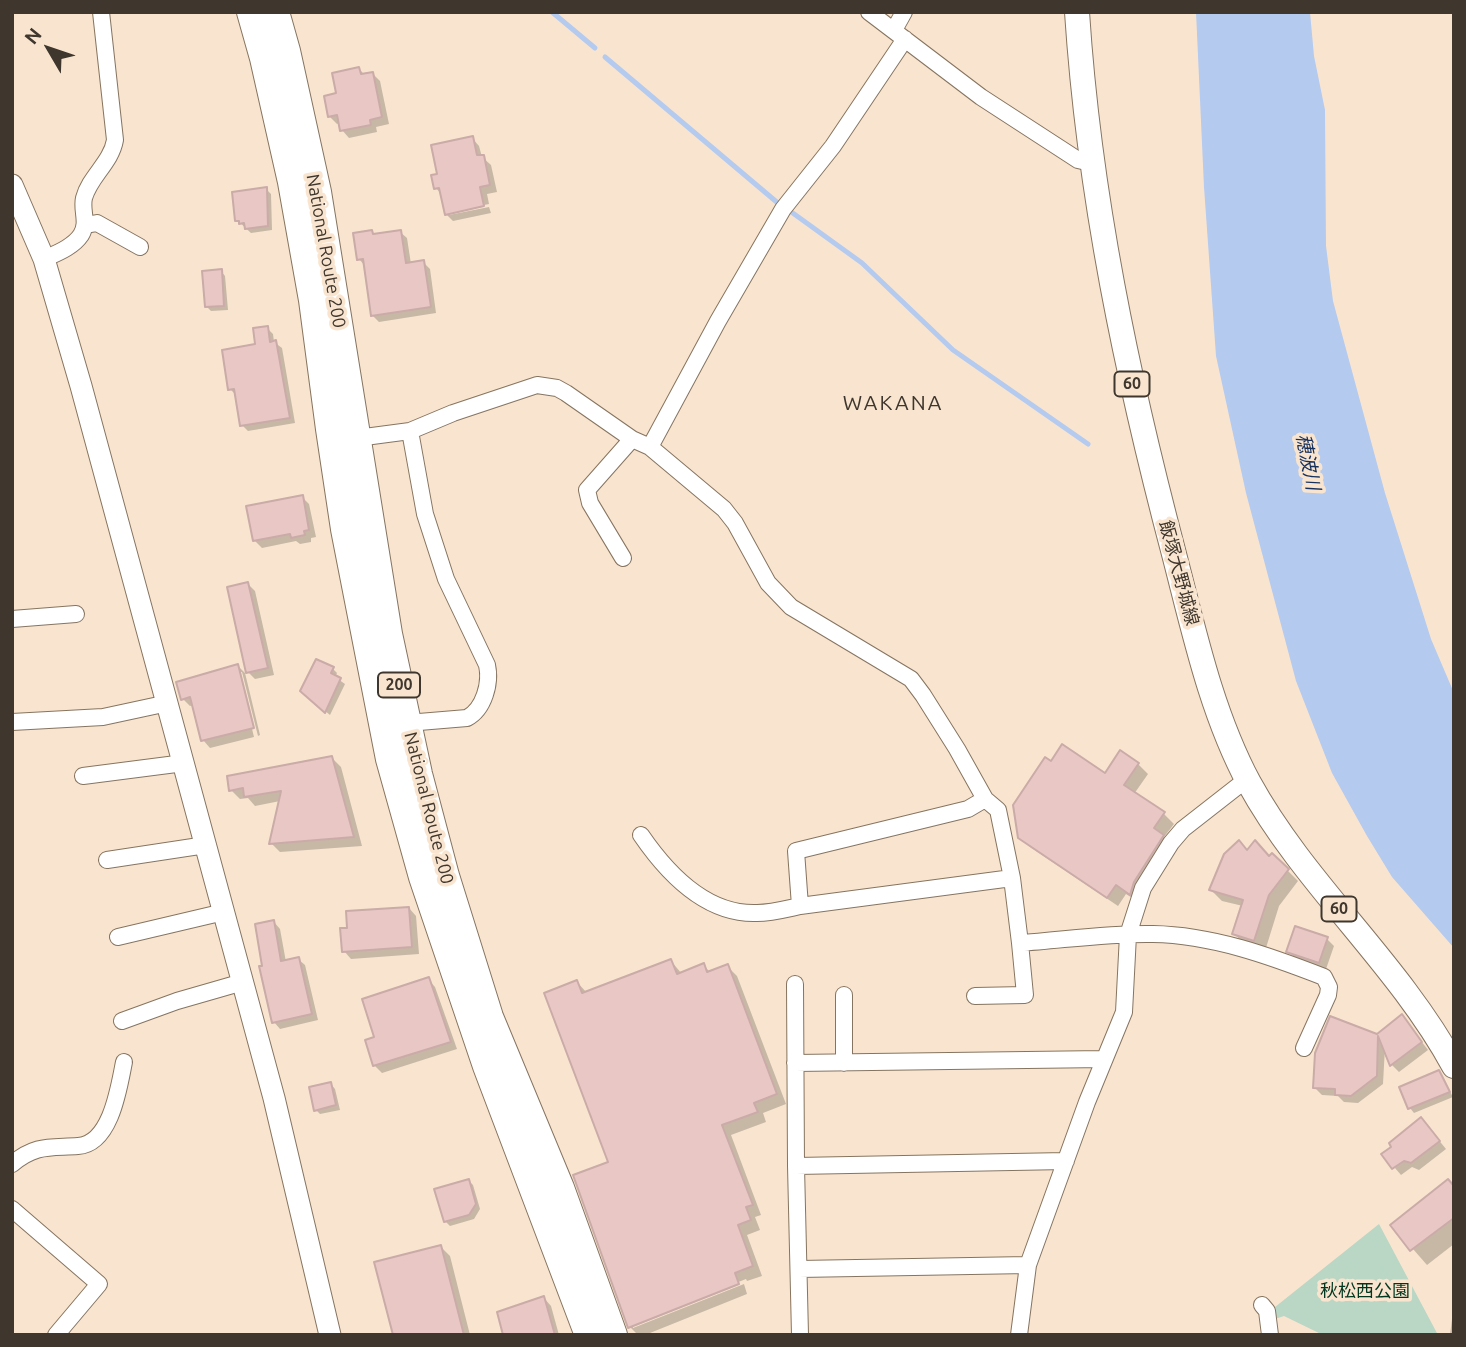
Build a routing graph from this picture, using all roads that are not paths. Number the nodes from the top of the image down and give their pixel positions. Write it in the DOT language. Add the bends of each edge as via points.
graph roads {
  1 [pos="101,12"];
  2 [pos="251,12"];
  3 [pos="275,12"];
  4 [pos="869,12"];
  5 [pos="904,12"];
  6 [pos="1077,12"];
  7 [pos="900,35"];
  8 [pos="1090,163"];
  9 [pos="12,185"];
  10 [pos="86,225"];
  11 [pos="140,247"];
  12 [pos="44,259"];
  13 [pos="410,431"];
  14 [pos="357,438"];
  15 [pos="632,439"];
  16 [pos="650,447"];
  17 [pos="623,558"];
  18 [pos="76,614"];
  19 [pos="12,619"];
  20 [pos="168,703"];
  21 [pos="12,722"];
  22 [pos="407,723"];
  23 [pos="184,763"];
  24 [pos="83,776"];
  25 [pos="1247,779"];
  26 [pos="985,799"];
  27 [pos="641,835"];
  28 [pos="206,845"];
  29 [pos="107,860"];
  30 [pos="1012,878"];
  31 [pos="800,906"];
  32 [pos="224,912"];
  33 [pos="1128,935"];
  34 [pos="118,937"];
  35 [pos="1020,943"];
  36 [pos="243,982"];
  37 [pos="795,984"];
  38 [pos="844,995"];
  39 [pos="975,996"];
  40 [pos="122,1021"];
  41 [pos="1304,1048"];
  42 [pos="1104,1059"];
  43 [pos="124,1062"];
  44 [pos="794,1063"];
  45 [pos="844,1063"];
  46 [pos="1454,1066"];
  47 [pos="1066,1161"];
  48 [pos="12,1164"];
  49 [pos="796,1166"];
  50 [pos="12,1209"];
  51 [pos="1028,1265"];
  52 [pos="800,1269"];
  53 [pos="1262,1305"];
  54 [pos="72,1328"];
  55 [pos="56,1335"];
  56 [pos="330,1335"];
  57 [pos="589,1335"];
  58 [pos="613,1335"];
  59 [pos="800,1335"];
  60 [pos="1019,1335"];
  61 [pos="1270,1335"];
  1 -- 10 [label="street" via="114,140 113,152 84,197"];
  2 -- 57 [label="highway, National Route 200 / 200" via="296,208 345,528 390,759 423,877 487,1066"];
  3 -- 14 [label="highway, National Route 200 / 200" via="317,192"];
  4 -- 7 [label="street"];
  5 -- 7 [label="street"];
  6 -- 8 [label="main road, 飯塚大野城線 / 60"];
  7 -- 8 [label="street" via="981,97 1077,160"];
  7 -- 16 [label="street" via="833,146 783,209"];
  8 -- 25 [label="main road, 飯塚大野城線 / 60" via="1123,348 1156,488 1206,674"];
  9 -- 12 [label="street"];
  10 -- 11 [label="street" via="97,223"];
  10 -- 12 [label="street" via="68,248"];
  12 -- 20 [label="street"];
  13 -- 14 [label="street"];
  13 -- 15 [label="street" via="547,385"];
  13 -- 22 [label="street" via="425,514 446,579 489,674 482,702 473,715"];
  14 -- 22 [label="highway, National Route 200 / 200"];
  15 -- 16 [label="street"];
  15 -- 17 [label="street" via="587,490"];
  16 -- 26 [label="street" via="724,509 768,583 791,607 911,679"];
  18 -- 19 [label="street"];
  20 -- 21 [label="street" via="103,717"];
  20 -- 23 [label="street"];
  22 -- 58 [label="highway, National Route 200 / 200" via="445,876 489,1017 560,1188"];
  23 -- 24 [label="street"];
  23 -- 28 [label="street"];
  25 -- 33 [label="street" via="1171,843 1143,888"];
  25 -- 46 [label="main road, 飯塚大野城線 / 60" via="1288,845 1401,986"];
  26 -- 30 [label="street" via="998,810"];
  26 -- 31 [label="street" via="968,809 796,850"];
  27 -- 31 [label="street" via="660,863 715,904 757,913"];
  28 -- 29 [label="street"];
  28 -- 32 [label="street"];
  30 -- 31 [label="street"];
  30 -- 35 [label="street"];
  32 -- 34 [label="street"];
  32 -- 36 [label="street"];
  33 -- 35 [label="street"];
  33 -- 41 [label="street" via="1199,939 1268,955 1324,977 1328,995"];
  33 -- 42 [label="street" via="1124,1012"];
  35 -- 39 [label="street" via="1025,995"];
  36 -- 40 [label="street"];
  36 -- 56 [label="street"];
  37 -- 44 [label="street"];
  38 -- 45 [label="street"];
  42 -- 45 [label="street"];
  42 -- 47 [label="street"];
  43 -- 48 [label="street" via="113,1110 93,1140 80,1146 41,1148"];
  44 -- 45 [label="street"];
  44 -- 49 [label="street"];
  47 -- 49 [label="street"];
  47 -- 51 [label="street"];
  49 -- 52 [label="street"];
  50 -- 54 [label="street" via="99,1284"];
  51 -- 52 [label="street"];
  51 -- 60 [label="street"];
  52 -- 59 [label="street"];
  53 -- 61 [label="street"];
  54 -- 55 [label="street"];
}
